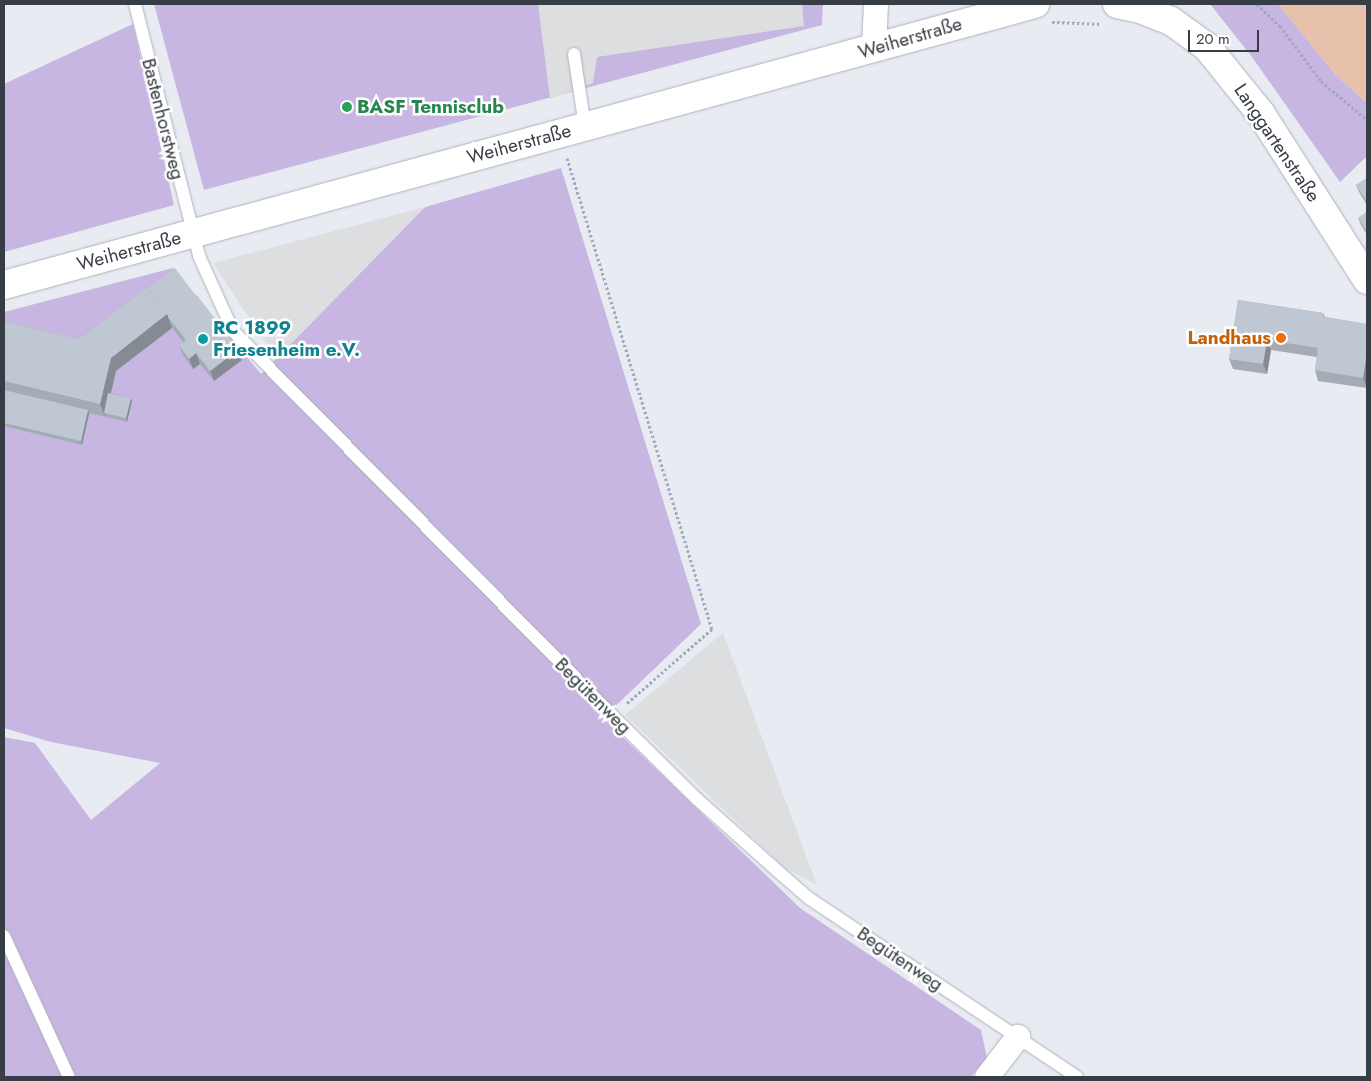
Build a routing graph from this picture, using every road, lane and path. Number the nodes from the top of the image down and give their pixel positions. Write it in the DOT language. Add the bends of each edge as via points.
graph roads {
  1 [pos="134,4"];
  2 [pos="876,4"];
  3 [pos="1257,4"];
  4 [pos="1170,12"];
  5 [pos="1039,14"];
  6 [pos="1110,14"];
  7 [pos="874,48"];
  8 [pos="574,54"];
  9 [pos="1367,120"];
  10 [pos="585,127"];
  11 [pos="558,159"];
  12 [pos="193,234"];
  13 [pos="1367,280"];
  14 [pos="4,286"];
  15 [pos="613,716"];
  16 [pos="4,936"];
  17 [pos="1018,1038"];
  18 [pos="69,1077"];
  19 [pos="987,1077"];
  20 [pos="1077,1077"];
  1 -- 12 [label="lane, Bastenhorstweg"];
  2 -- 7 [label="street"];
  3 -- 9 [label="path" via="1280,26 1321,81"];
  4 -- 6 [label="street" via="1140,9"];
  4 -- 13 [label="street, Langgartenstraße" via="1207,47 1261,114"];
  5 -- 6 [label="path" via="1052,22"];
  5 -- 7 [label="street, Weiherstraße"];
  7 -- 10 [label="street, Weiherstraße"];
  8 -- 10 [label="lane"];
  10 -- 12 [label="street, Weiherstraße"];
  11 -- 15 [label="path" via="567,156 712,629"];
  12 -- 14 [label="street, Weiherstraße"];
  12 -- 15 [label="lane, Begütenweg" via="199,256 233,331"];
  15 -- 17 [label="lane, Begütenweg" via="697,799 810,899"];
  16 -- 18 [label="lane"];
  17 -- 19 [label="street"];
  17 -- 20 [label="lane, Begütenweg"];
}
